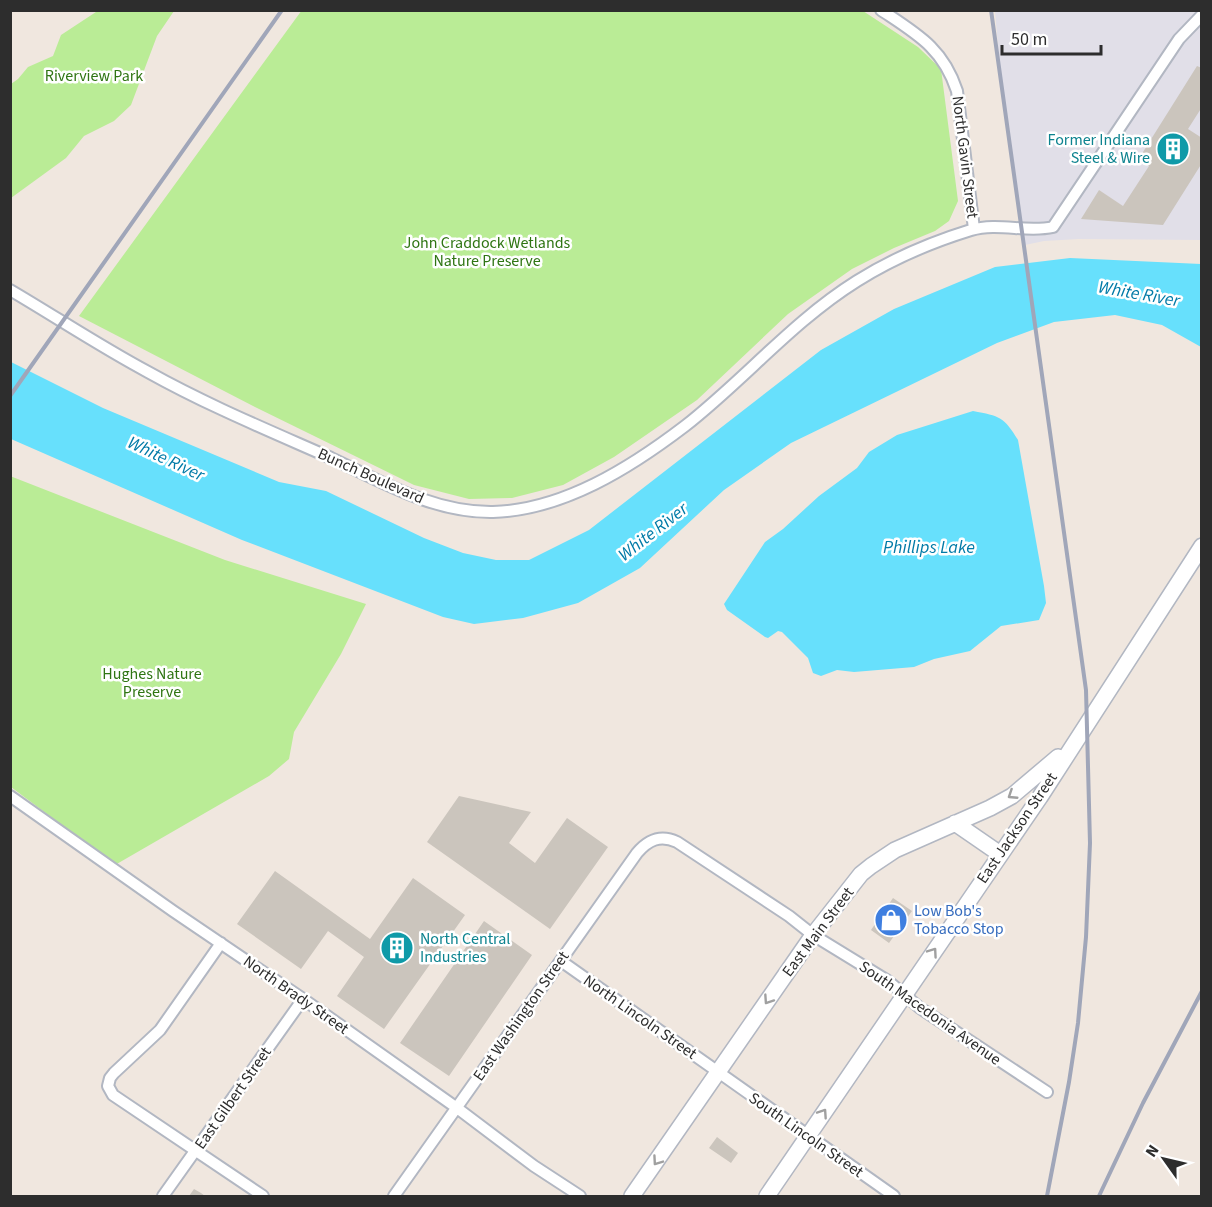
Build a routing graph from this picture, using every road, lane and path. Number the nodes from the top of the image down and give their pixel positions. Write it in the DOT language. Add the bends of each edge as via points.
graph roads {
  1 [pos="881,10"];
  2 [pos="1202,15"];
  3 [pos="974,229"];
  4 [pos="10,290"];
  5 [pos="1202,546"];
  6 [pos="1073,744"];
  7 [pos="10,796"];
  8 [pos="955,824"];
  9 [pos="652,840"];
  10 [pos="1000,854"];
  11 [pos="813,935"];
  12 [pos="221,943"];
  13 [pos="561,961"];
  14 [pos="904,994"];
  15 [pos="303,999"];
  16 [pos="719,1073"];
  17 [pos="1047,1092"];
  18 [pos="457,1108"];
  19 [pos="808,1136"];
  20 [pos="196,1150"];
  21 [pos="163,1197"];
  22 [pos="263,1197"];
  23 [pos="394,1197"];
  24 [pos="580,1197"];
  25 [pos="632,1197"];
  26 [pos="767,1197"];
  27 [pos="894,1197"];
  1 -- 3 [label="street, North Gavin Street" via="936,51 951,74 957,91"];
  2 -- 3 [label="street, Bunch Boulevard" via="1179,39 1053,226"];
  3 -- 4 [label="street, Bunch Boulevard" via="898,258 856,282 685,425 614,473 564,498 494,512 457,509 420,499 242,418 149,373"];
  5 -- 6 [label="main road, East Jackson Street"];
  6 -- 8 [label="main road, East Main Street, one-way" via="1012,796"];
  6 -- 10 [label="main road, East Jackson Street"];
  7 -- 12 [label="street, North Brady Street"];
  8 -- 10 [label="main road"];
  8 -- 11 [label="main road, East Main Street" via="895,850 871,866"];
  9 -- 11 [label="street, South Macedonia Avenue" via="665,837 677,842"];
  9 -- 13 [label="street, East Washington Street" via="637,853"];
  14 -- 10 [label="main road, East Jackson Street, one-way"];
  11 -- 14 [label="street, South Macedonia Avenue"];
  11 -- 16 [label="main road, East Main Street, one-way"];
  12 -- 15 [label="street, North Brady Street"];
  12 -- 20 [label="street" via="160,1029 110,1078 108,1086 113,1095"];
  13 -- 16 [label="street, North Lincoln Street"];
  13 -- 18 [label="street, East Washington Street"];
  14 -- 17 [label="street, South Macedonia Avenue"];
  19 -- 14 [label="main road, East Jackson Street, one-way"];
  15 -- 18 [label="street, North Brady Street"];
  15 -- 20 [label="street, East Gilbert Street"];
  16 -- 19 [label="street, South Lincoln Street"];
  16 -- 25 [label="main road, East Main Street, one-way"];
  18 -- 23 [label="street, East Washington Street"];
  18 -- 24 [label="street, North Brady Street"];
  19 -- 26 [label="main road, East Jackson Street"];
  19 -- 27 [label="street, South Lincoln Street"];
  20 -- 21 [label="street, East Gilbert Street"];
  20 -- 22 [label="street"];
}
